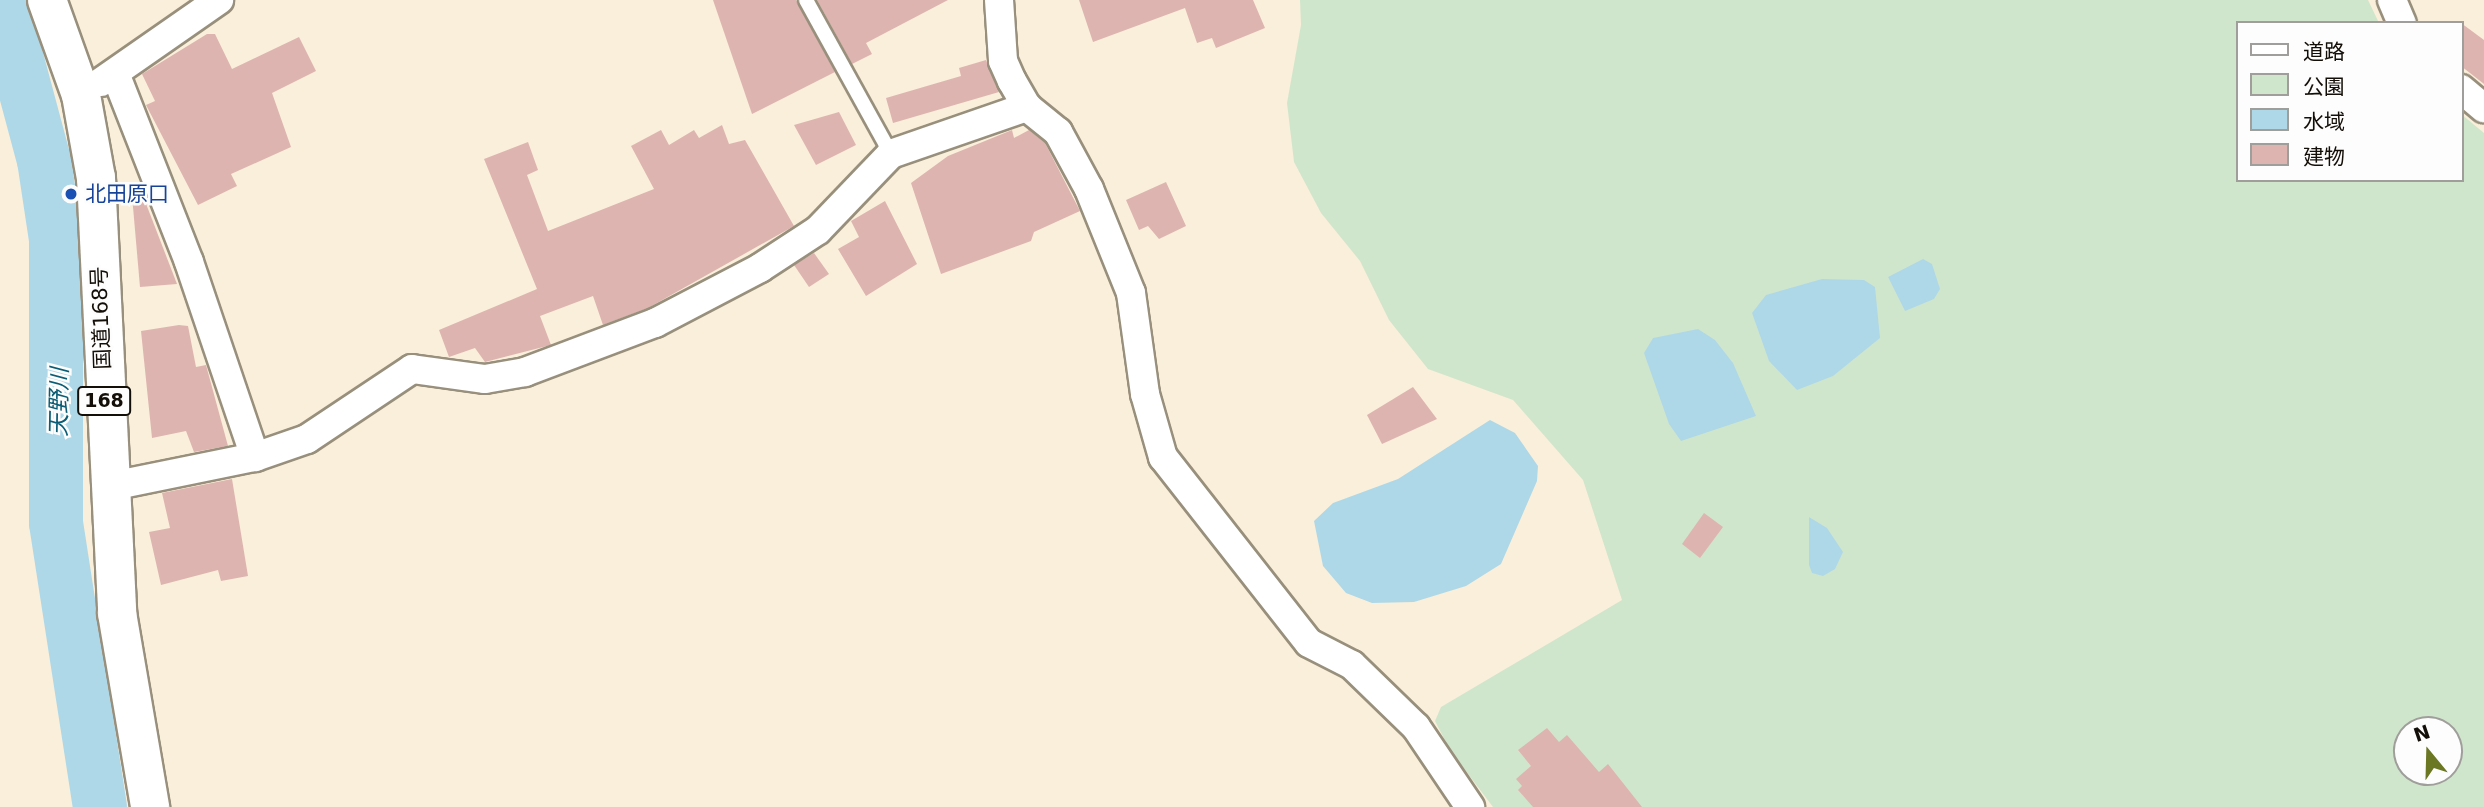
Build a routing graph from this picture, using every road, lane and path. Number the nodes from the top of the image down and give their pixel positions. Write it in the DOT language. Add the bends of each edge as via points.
graph roads {
  1 [pos="47,0"];
  2 [pos="219,0"];
  3 [pos="806,0"];
  4 [pos="999,0"];
  5 [pos="2392,0"];
  6 [pos="2401,21"];
  7 [pos="115,73"];
  8 [pos="2463,91"];
  9 [pos="81,95"];
  10 [pos="1027,107"];
  11 [pos="2484,108"];
  12 [pos="891,154"];
  13 [pos="255,457"];
  14 [pos="107,487"];
  15 [pos="150,807"];
  16 [pos="1470,807"];
  1 -- 9 [label="highway, 国道168号 / 168"];
  2 -- 7 [label="street"];
  3 -- 12 [label="lane"];
  4 -- 10 [label="street" via="1003,61"];
  5 -- 6 [label="street"];
  7 -- 9 [label="street"];
  7 -- 13 [label="street" via="189,262"];
  8 -- 11 [label="street"];
  9 -- 14 [label="highway, 国道168号 / 168" via="96,178"];
  10 -- 12 [label="street"];
  10 -- 16 [label="street" via="1058,132 1089,189 1131,293 1145,394 1163,457 1309,643 1352,665 1416,727"];
  12 -- 13 [label="street" via="818,230 693,306 525,372 485,379 412,369 327,428"];
  13 -- 14 [label="street"];
  14 -- 15 [label="highway, 国道168号 / 168" via="117,613"];
}
